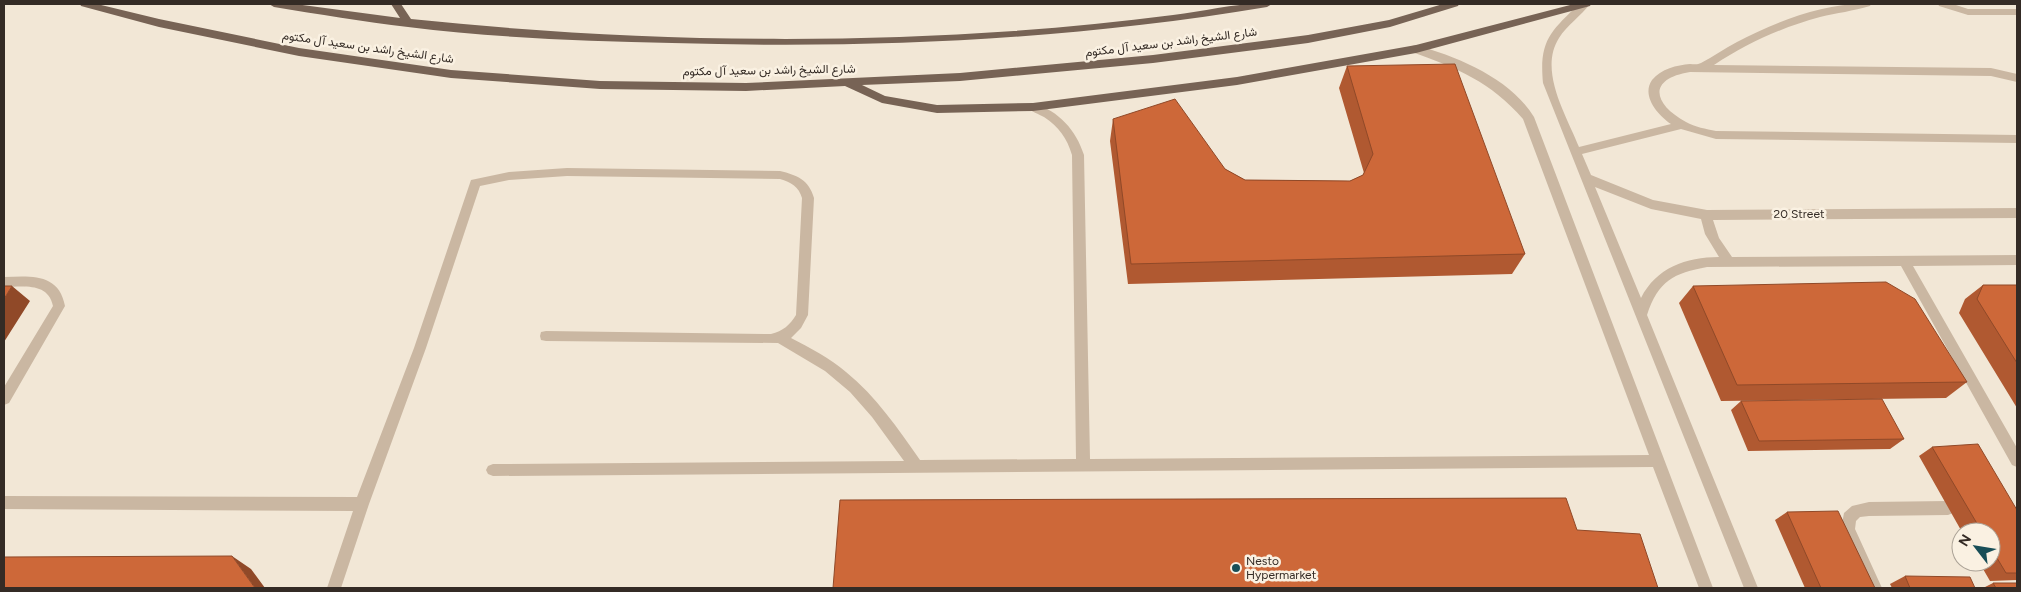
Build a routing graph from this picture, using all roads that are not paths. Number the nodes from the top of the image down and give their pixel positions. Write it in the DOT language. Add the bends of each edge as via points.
graph roads {
  1 [pos="85,4"];
  2 [pos="274,4"];
  3 [pos="396,4"];
  4 [pos="1267,4"];
  5 [pos="1454,4"];
  6 [pos="1586,4"];
  7 [pos="1866,4"];
  8 [pos="1943,4"];
  9 [pos="2017,12"];
  10 [pos="409,24"];
  11 [pos="1416,49"];
  12 [pos="1701,68"];
  13 [pos="2017,78"];
  14 [pos="847,83"];
  15 [pos="1033,107"];
  16 [pos="1682,125"];
  17 [pos="2017,139"];
  18 [pos="1575,152"];
  19 [pos="1586,178"];
  20 [pos="2017,213"];
  21 [pos="1707,215"];
  22 [pos="1904,260"];
  23 [pos="2017,260"];
  24 [pos="1729,262"];
  25 [pos="4,282"];
  26 [pos="1641,315"];
  27 [pos="546,336"];
  28 [pos="780,338"];
  29 [pos="4,399"];
  30 [pos="1658,461"];
  31 [pos="2017,461"];
  32 [pos="916,466"];
  33 [pos="1083,466"];
  34 [pos="493,470"];
  35 [pos="4,503"];
  36 [pos="362,504"];
  37 [pos="1948,508"];
  38 [pos="334,588"];
  39 [pos="1706,588"];
  40 [pos="1751,588"];
  41 [pos="1875,588"];
  1 -- 14 [label="main road, شارع الشيخ راشد بن سعيد آل مكتوم" via="290,50 451,74 600,85 746,87"];
  2 -- 10 [label="main road, شارع الشيخ راشد بن سعيد آل مكتوم"];
  3 -- 10 [label="main road"];
  4 -- 10 [label="main road, شارع الشيخ راشد بن سعيد آل مكتوم" via="1073,30 891,40 658,40 490,32"];
  5 -- 14 [label="main road, شارع الشيخ راشد بن سعيد آل مكتوم" via="1390,23 1308,39 1098,65"];
  6 -- 11 [label="main road"];
  6 -- 18 [label="street" via="1553,37 1545,62 1551,91"];
  7 -- 12 [label="street" via="1796,20 1761,33"];
  8 -- 9 [label="street" via="1968,12"];
  11 -- 15 [label="main road" via="1237,81"];
  11 -- 30 [label="street" via="1484,76 1516,102 1528,117"];
  12 -- 13 [label="street" via="1992,72"];
  12 -- 16 [label="street" via="1675,69 1663,74 1656,82 1654,92 1658,104"];
  14 -- 15 [label="main road" via="882,99 937,109"];
  15 -- 33 [label="street" via="1062,124 1070,133 1078,155"];
  16 -- 17 [label="street" via="1716,135"];
  16 -- 18 [label="street"];
  18 -- 19 [label="street"];
  19 -- 21 [label="street, 20 Street" via="1651,204"];
  19 -- 26 [label="street"];
  20 -- 21 [label="street, 20 Street"];
  21 -- 24 [label="street" via="1712,238"];
  22 -- 23 [label="street"];
  22 -- 24 [label="street"];
  22 -- 31 [label="street"];
  24 -- 26 [label="street" via="1707,262 1668,273 1646,298"];
  25 -- 29 [label="street" via="48,285 59,297 59,306"];
  26 -- 40 [label="street"];
  27 -- 28 [label="street"];
  28 -- 32 [label="street" via="831,368 862,397"];
  28 -- 36 [label="street" via="791,331 802,315 808,198 801,183 792,177 567,172 509,176 475,183 420,348"];
  30 -- 33 [label="street"];
  30 -- 39 [label="street"];
  32 -- 33 [label="street"];
  32 -- 34 [label="street"];
  35 -- 36 [label="street"];
  36 -- 38 [label="street"];
  37 -- 41 [label="street" via="1869,509 1857,511 1849,518 1848,529"];
}
